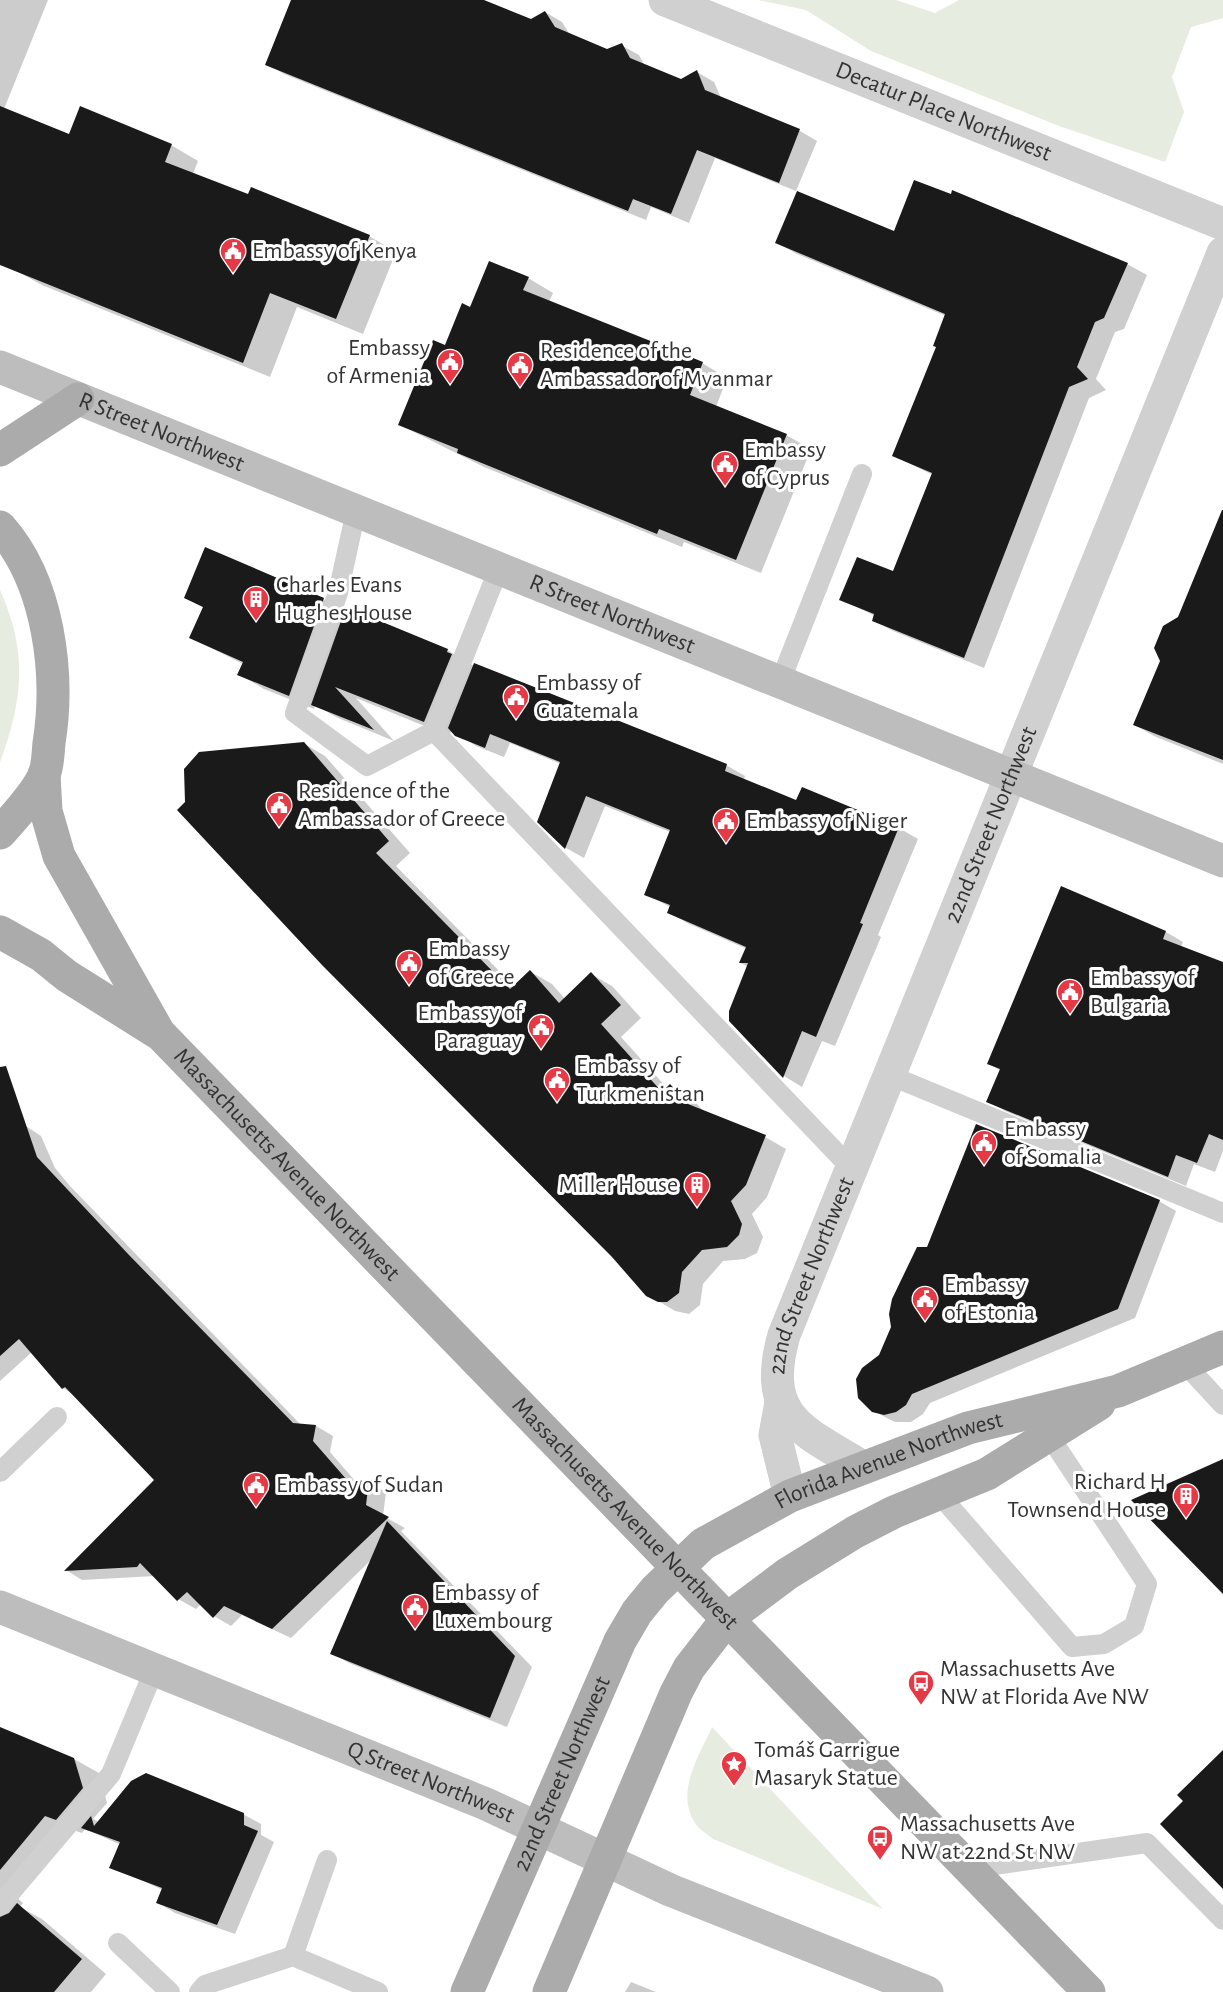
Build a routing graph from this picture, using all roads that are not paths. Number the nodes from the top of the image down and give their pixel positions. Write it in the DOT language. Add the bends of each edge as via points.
graph roads {
  1 [pos="665,0"];
  2 [pos="1223,224"];
  3 [pos="1223,253"];
  4 [pos="0,367"];
  5 [pos="78,399"];
  6 [pos="0,450"];
  7 [pos="862,474"];
  8 [pos="356,511"];
  9 [pos="0,527"];
  10 [pos="499,568"];
  11 [pos="780,682"];
  12 [pos="434,731"];
  13 [pos="44,775"];
  14 [pos="1010,775"];
  15 [pos="0,833"];
  16 [pos="1223,861"];
  17 [pos="0,932"];
  18 [pos="161,1035"];
  19 [pos="889,1075"];
  20 [pos="851,1168"];
  21 [pos="1223,1213"];
  22 [pos="1223,1347"];
  23 [pos="1186,1365"];
  24 [pos="1118,1391"];
  25 [pos="781,1402"];
  26 [pos="1223,1405"];
  27 [pos="57,1417"];
  28 [pos="1050,1437"];
  29 [pos="861,1466"];
  30 [pos="0,1472"];
  31 [pos="939,1494"];
  32 [pos="790,1496"];
  33 [pos="677,1568"];
  34 [pos="0,1606"];
  35 [pos="727,1619"];
  36 [pos="155,1668"];
  37 [pos="539,1827"];
  38 [pos="606,1859"];
  39 [pos="327,1860"];
  40 [pos="967,1869"];
  41 [pos="0,1905"];
  42 [pos="1223,1920"];
  43 [pos="118,1943"];
  44 [pos="293,1956"];
  45 [pos="170,1992"];
  46 [pos="199,1992"];
  47 [pos="378,1992"];
  48 [pos="467,1992"];
  49 [pos="549,1992"];
  50 [pos="927,1992"];
  51 [pos="1089,1992"];
  1 -- 2 [label="street, Decatur Place Northwest"];
  3 -- 14 [label="street, 22nd Street Northwest"];
  4 -- 5 [label="main road, R Street Northwest"];
  5 -- 6 [label="main road"];
  5 -- 8 [label="main road, R Street Northwest"];
  7 -- 11 [label="lane"];
  8 -- 10 [label="main road, R Street Northwest"];
  8 -- 12 [label="lane" via="338,592 296,713 367,766"];
  9 -- 13 [label="main road, Massachusetts Avenue Northwest" via="27,569 50,642 53,717"];
  10 -- 11 [label="main road, R Street Northwest"];
  10 -- 12 [label="lane"];
  11 -- 14 [label="main road, R Street Northwest"];
  12 -- 20 [label="lane"];
  13 -- 15 [label="main road"];
  13 -- 18 [label="main road, Massachusetts Avenue Northwest" via="46,811 58,856"];
  14 -- 16 [label="main road, R Street Northwest"];
  14 -- 19 [label="street, 22nd Street Northwest"];
  17 -- 18 [label="main road, Massachusetts Avenue Northwest"];
  18 -- 33 [label="main road, Massachusetts Avenue Northwest"];
  19 -- 20 [label="street, 22nd Street Northwest"];
  19 -- 21 [label="lane"];
  20 -- 25 [label="street, 22nd Street Northwest" via="784,1335 776,1365"];
  22 -- 23 [label="main road, Florida Avenue Northwest"];
  23 -- 24 [label="main road, Florida Avenue Northwest"];
  23 -- 26 [label="lane"];
  24 -- 28 [label="main road, Florida Avenue Northwest"];
  24 -- 29 [label="main road, Florida Avenue Northwest" via="968,1428"];
  25 -- 29 [label="street, 22nd Street Northwest" via="796,1425"];
  25 -- 32 [label="street, 22nd Street Northwest" via="775,1435"];
  27 -- 30 [label="lane"];
  28 -- 31 [label="main road, Florida Avenue Northwest" via="987,1474"];
  28 -- 31 [label="lane" via="1147,1584 1134,1626 1104,1644 1072,1647"];
  29 -- 32 [label="main road, Florida Avenue Northwest"];
  31 -- 35 [label="main road, Florida Avenue Northwest" via="894,1512 812,1557"];
  32 -- 33 [label="main road, Florida Avenue Northwest" via="703,1544"];
  33 -- 35 [label="main road, Massachusetts Avenue Northwest"];
  33 -- 37 [label="main road, 22nd Street Northwest" via="637,1612 620,1641"];
  34 -- 36 [label="main road, Q Street Northwest"];
  35 -- 38 [label="main road" via="689,1668 676,1693"];
  35 -- 40 [label="main road, Massachusetts Avenue Northwest"];
  36 -- 37 [label="main road, Q Street Northwest"];
  36 -- 41 [label="lane" via="111,1774"];
  37 -- 38 [label="main road, Q Street Northwest"];
  37 -- 48 [label="main road, 22nd Street Northwest"];
  38 -- 49 [label="main road"];
  38 -- 50 [label="main road, Q Street Northwest" via="670,1890"];
  39 -- 44 [label="lane"];
  40 -- 42 [label="lane" via="1147,1843"];
  40 -- 51 [label="main road, Massachusetts Avenue Northwest"];
  43 -- 45 [label="lane"];
  44 -- 46 [label="lane" via="206,1985"];
  44 -- 47 [label="lane"];
}
